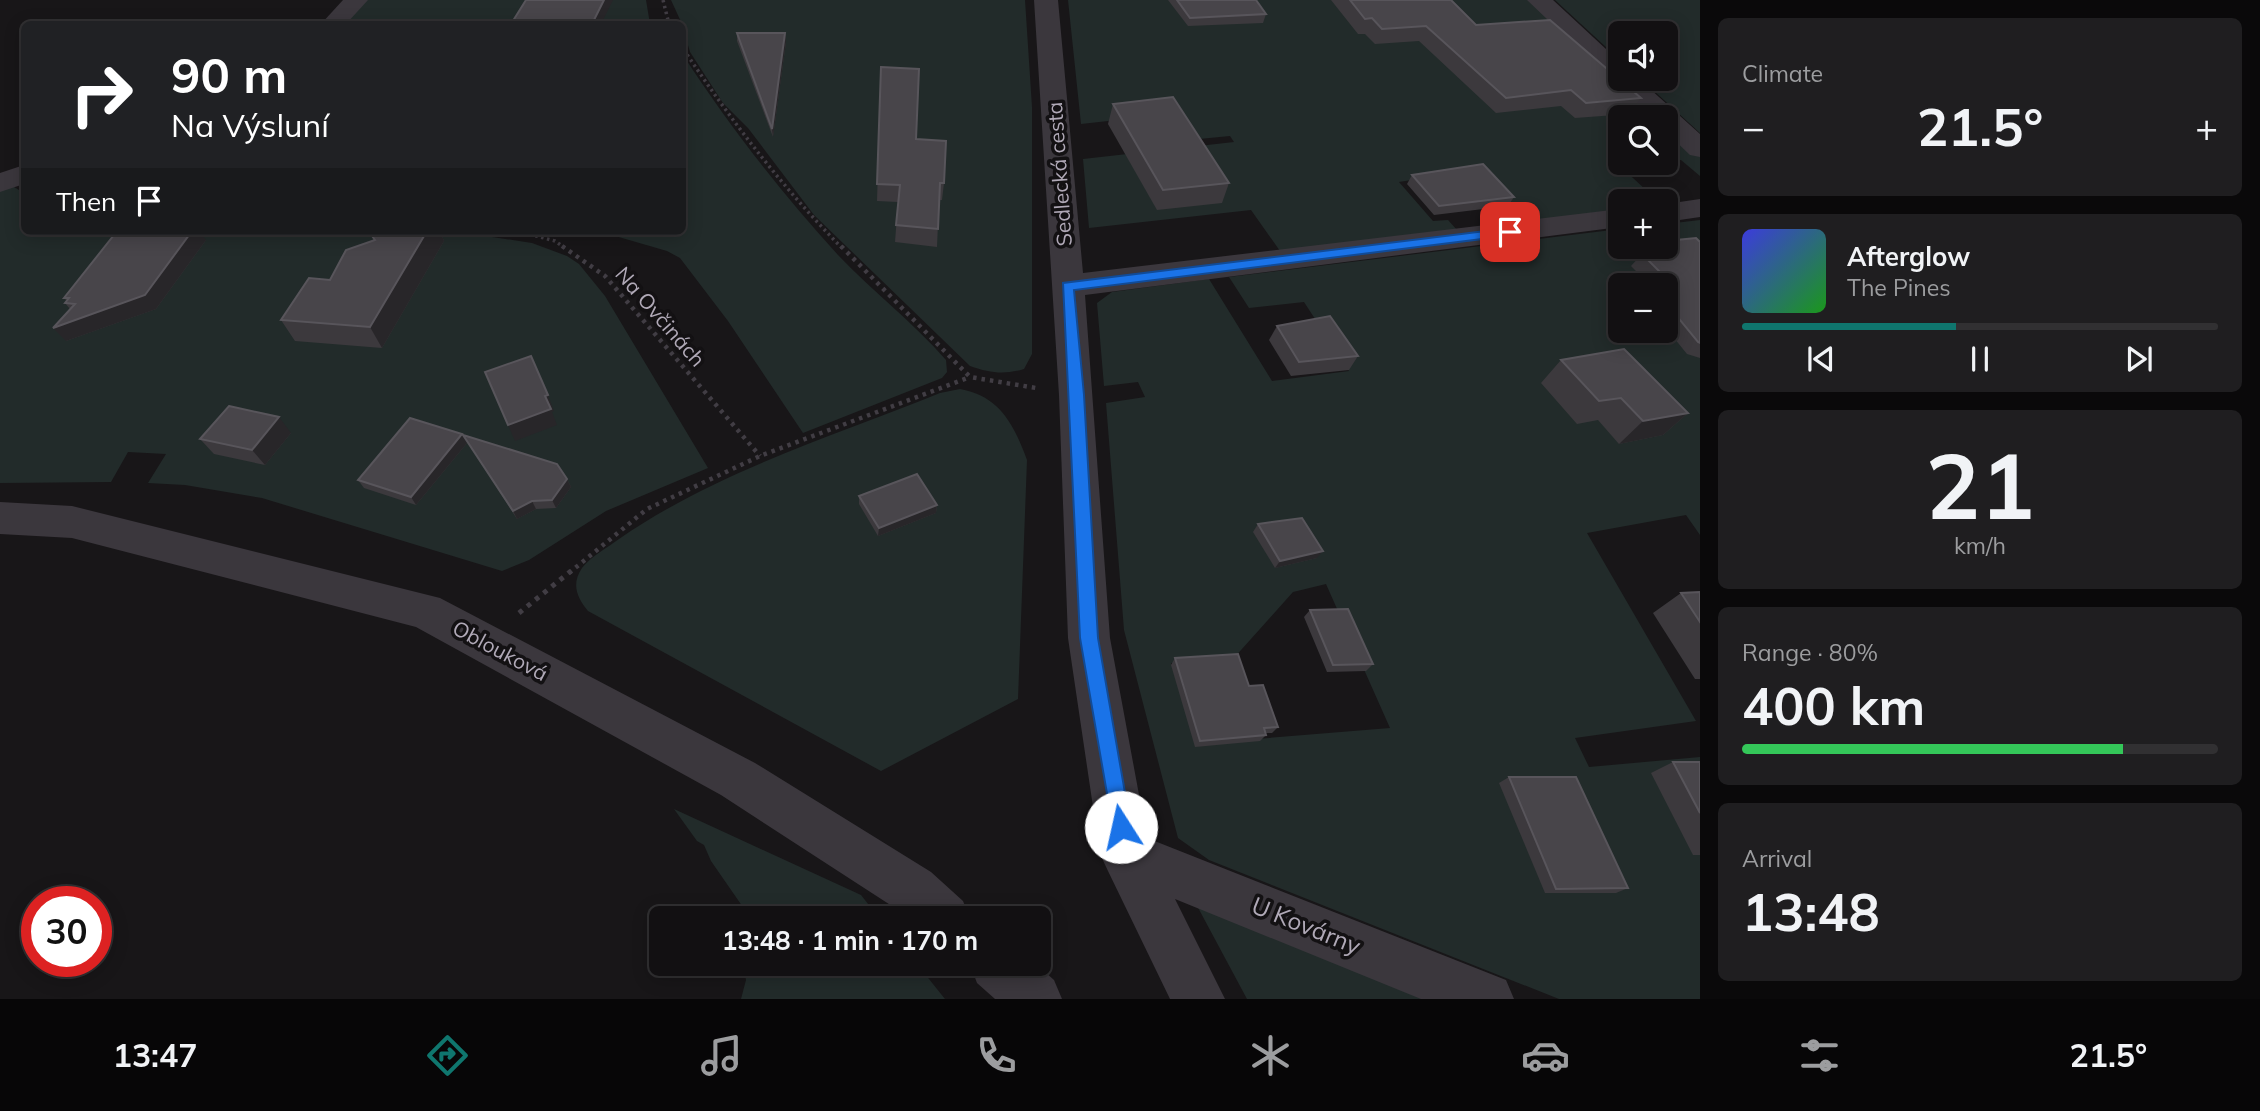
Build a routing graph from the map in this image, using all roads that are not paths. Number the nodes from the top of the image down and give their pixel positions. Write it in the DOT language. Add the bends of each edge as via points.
graph roads {
  1 [pos="356,0"];
  2 [pos="1046,0"];
  3 [pos="1539,0"];
  4 [pos="335,21"];
  5 [pos="1608,64"];
  6 [pos="1637,91"];
  7 [pos="1700,149"];
  8 [pos="21,175"];
  9 [pos="0,183"];
  10 [pos="1700,208"];
  11 [pos="1678,211"];
  12 [pos="1608,219"];
  13 [pos="1068,286"];
  14 [pos="0,518"];
  15 [pos="1125,854"];
  16 [pos="931,906"];
  17 [pos="1009,976"];
  18 [pos="1035,999"];
  19 [pos="1198,999"];
  20 [pos="1487,999"];
  1 -- 4 [label="street"];
  2 -- 13 [label="street, Sedlecká cesta"];
  3 -- 5 [label="street"];
  6 -- 7 [label="street"];
  8 -- 9 [label="street"];
  10 -- 11 [label="street"];
  12 -- 13 [label="street"];
  13 -- 15 [label="street, Sedlecká cesta" via="1089,638"];
  14 -- 16 [label="street, Oblouková" via="72,522 425,611 738,779"];
  15 -- 19 [label="street, Sedlecká cesta"];
  15 -- 20 [label="street, U Kovárny"];
  17 -- 18 [label="street"];
}
